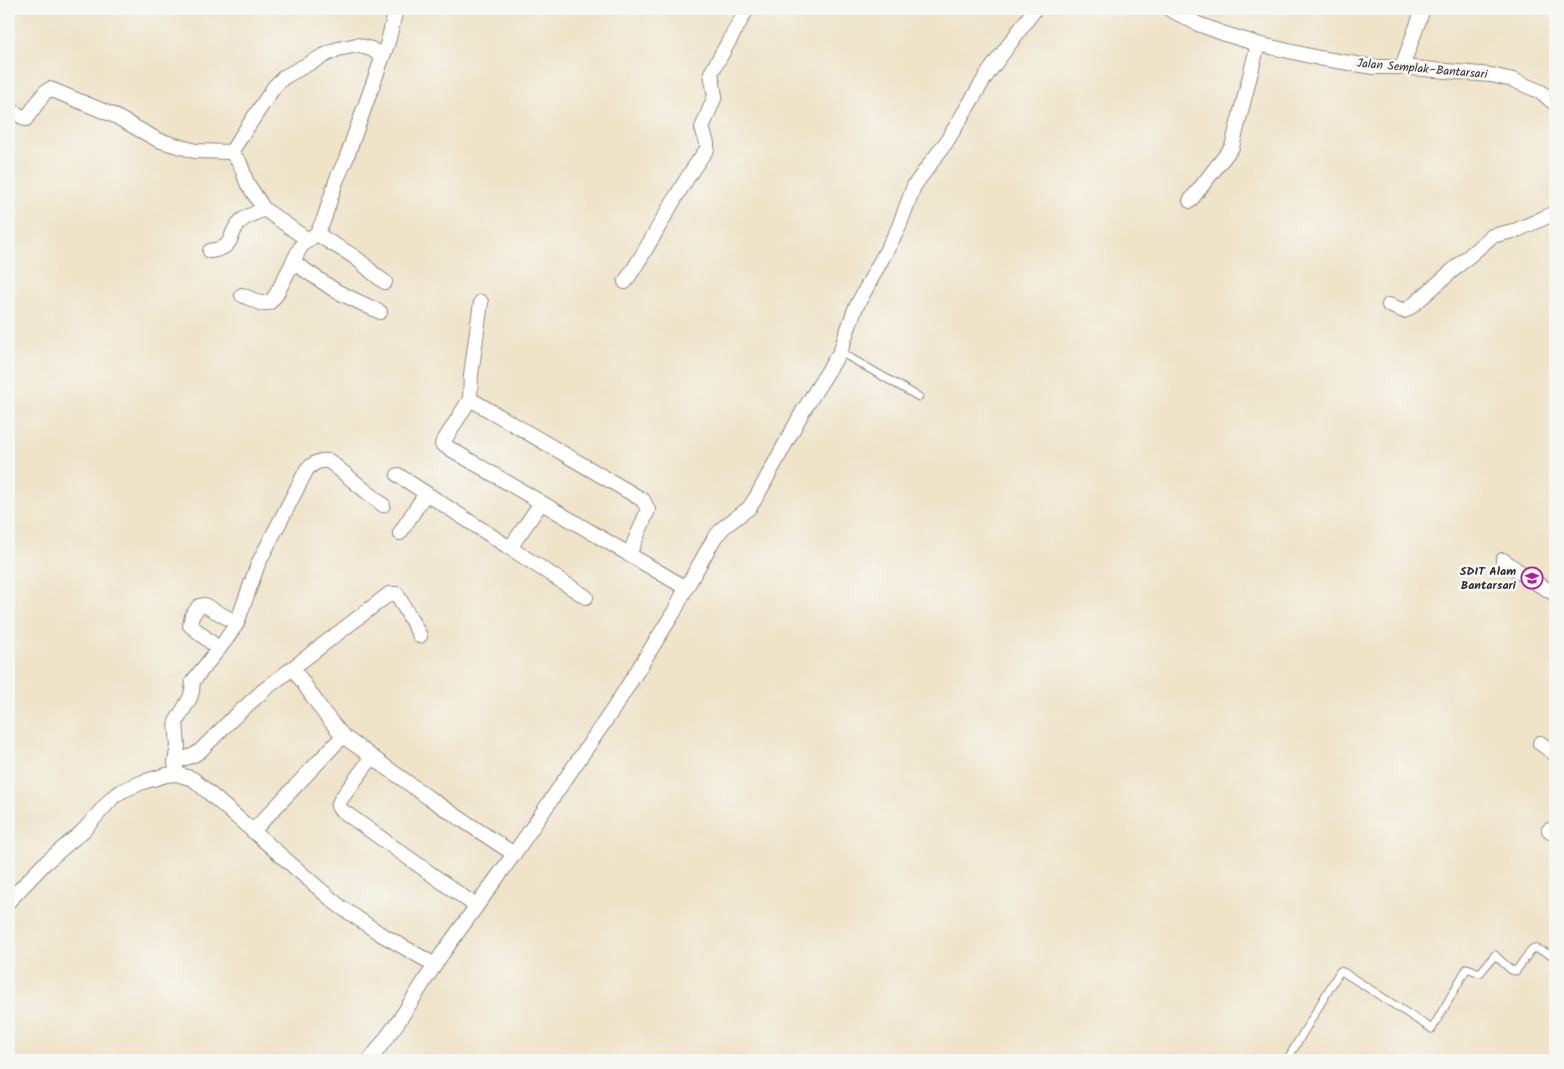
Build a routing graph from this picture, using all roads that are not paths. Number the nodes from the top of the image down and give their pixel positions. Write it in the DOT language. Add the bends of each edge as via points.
graph roads {
  1 [pos="396,9"];
  2 [pos="747,9"];
  3 [pos="1035,9"];
  4 [pos="1169,9"];
  5 [pos="1422,9"];
  6 [pos="1258,44"];
  7 [pos="382,56"];
  8 [pos="1402,67"];
  9 [pos="1555,104"];
  10 [pos="9,112"];
  11 [pos="232,152"];
  12 [pos="1190,200"];
  13 [pos="264,209"];
  14 [pos="1555,213"];
  15 [pos="312,237"];
  16 [pos="210,251"];
  17 [pos="293,262"];
  18 [pos="385,282"];
  19 [pos="625,282"];
  20 [pos="242,294"];
  21 [pos="481,302"];
  22 [pos="1389,305"];
  23 [pos="380,312"];
  24 [pos="840,352"];
  25 [pos="919,397"];
  26 [pos="470,400"];
  27 [pos="398,475"];
  28 [pos="426,493"];
  29 [pos="541,503"];
  30 [pos="383,505"];
  31 [pos="400,533"];
  32 [pos="510,548"];
  33 [pos="629,555"];
  34 [pos="1503,560"];
  35 [pos="686,588"];
  36 [pos="1555,594"];
  37 [pos="586,597"];
  38 [pos="237,623"];
  39 [pos="420,636"];
  40 [pos="219,649"];
  41 [pos="293,668"];
  42 [pos="344,736"];
  43 [pos="1540,743"];
  44 [pos="1555,754"];
  45 [pos="372,757"];
  46 [pos="176,768"];
  47 [pos="253,831"];
  48 [pos="514,854"];
  49 [pos="9,901"];
  50 [pos="476,906"];
  51 [pos="1555,956"];
  52 [pos="435,965"];
  53 [pos="370,1060"];
  54 [pos="1287,1060"];
  1 -- 7 [label="street"];
  2 -- 19 [label="street" via="711,73 715,96 702,128 706,149"];
  3 -- 24 [label="street" via="986,76 947,141 914,186 898,229 855,310"];
  4 -- 6 [label="street, Jalan Semplak–Bantarsari" via="1198,24"];
  5 -- 8 [label="street"];
  6 -- 8 [label="street, Jalan Semplak–Bantarsari" via="1374,67"];
  6 -- 12 [label="street" via="1232,147"];
  7 -- 11 [label="street" via="357,45 323,56 284,77 274,87"];
  7 -- 15 [label="street" via="324,219"];
  8 -- 9 [label="street, Jalan Semplak–Bantarsari" via="1513,80 1541,92"];
  10 -- 11 [label="street" via="26,119 50,89 112,115 158,140 195,150"];
  11 -- 13 [label="street" via="240,163 246,183"];
  13 -- 15 [label="street"];
  13 -- 16 [label="street" via="241,221 223,248"];
  14 -- 22 [label="street" via="1517,230 1492,236 1412,306 1404,310"];
  15 -- 17 [label="street" via="301,246"];
  15 -- 18 [label="street" via="328,242 355,258"];
  17 -- 20 [label="street" via="269,303 260,303"];
  17 -- 23 [label="street" via="336,291"];
  21 -- 26 [label="street"];
  24 -- 25 [label="lane"];
  24 -- 35 [label="street" via="752,504 720,532"];
  26 -- 29 [label="street" via="442,444"];
  26 -- 33 [label="street" via="643,500 648,510"];
  27 -- 28 [label="street"];
  28 -- 31 [label="street"];
  28 -- 32 [label="street"];
  29 -- 32 [label="street"];
  29 -- 33 [label="street"];
  30 -- 38 [label="street" via="329,461 314,463 297,486 258,564"];
  32 -- 37 [label="street"];
  33 -- 35 [label="street"];
  34 -- 36 [label="street"];
  35 -- 48 [label="street" via="670,620 614,708"];
  38 -- 40 [label="street"];
  38 -- 40 [label="street" via="204,605 199,606 192,616 190,625"];
  39 -- 41 [label="street" via="397,594 389,594"];
  40 -- 46 [label="street" via="194,677 190,698 178,716"];
  41 -- 42 [label="street"];
  41 -- 46 [label="street" via="243,708 200,751"];
  42 -- 45 [label="street"];
  42 -- 47 [label="street"];
  43 -- 44 [label="street"];
  45 -- 48 [label="street"];
  45 -- 50 [label="street" via="339,803 340,810"];
  46 -- 47 [label="street"];
  46 -- 49 [label="street" via="113,797 83,831 44,864"];
  47 -- 52 [label="street" via="355,918"];
  48 -- 50 [label="street"];
  50 -- 52 [label="street"];
  51 -- 54 [label="lane" via="1534,948 1516,971 1495,955 1480,973 1468,967 1432,1029 1340,972"];
  52 -- 53 [label="street"];
}
